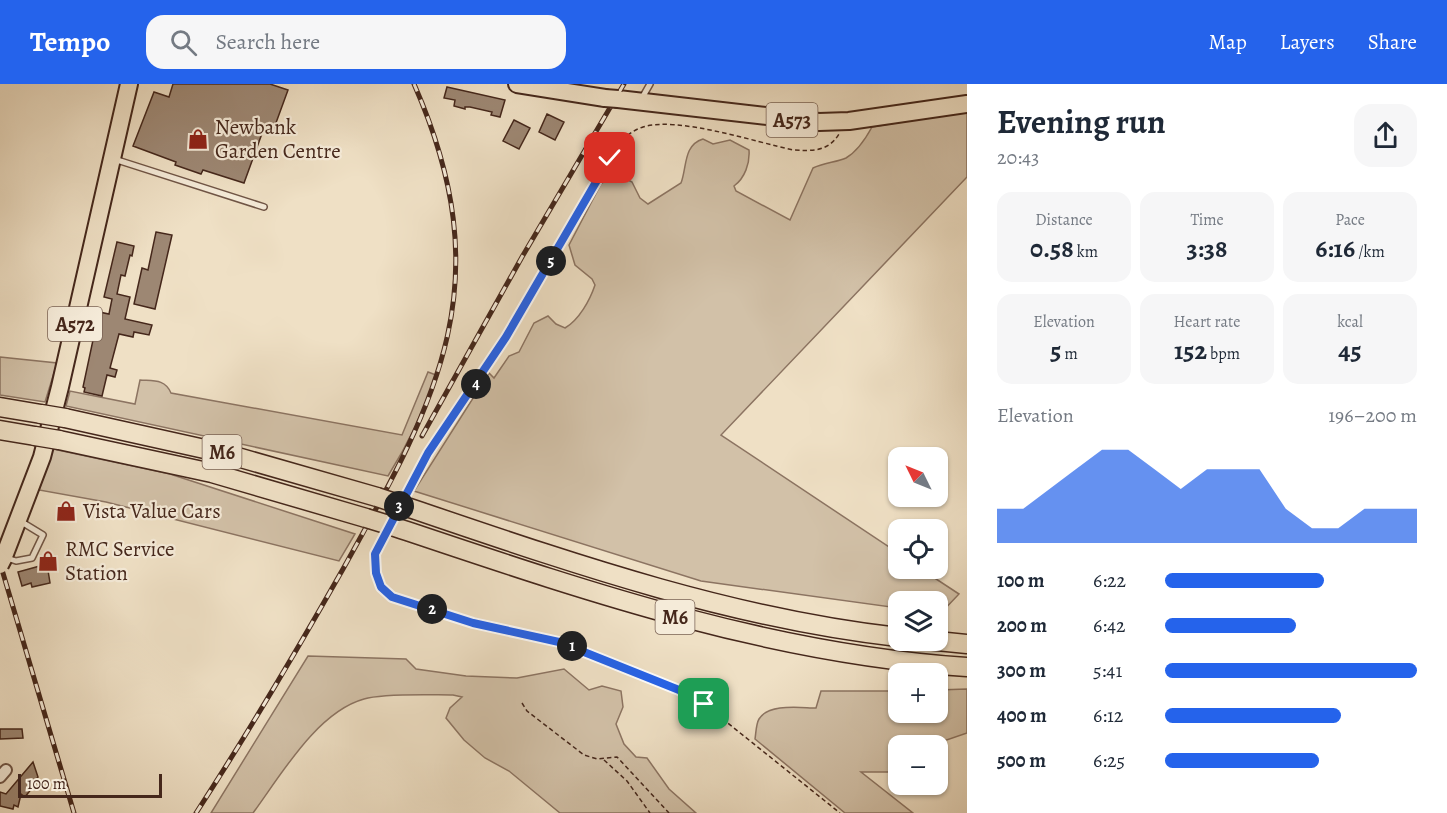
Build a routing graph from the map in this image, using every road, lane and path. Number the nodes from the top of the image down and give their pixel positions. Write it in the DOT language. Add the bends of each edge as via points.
graph roads {
  1 [pos="129,84"];
  2 [pos="517,84"];
  3 [pos="650,84"];
  4 [pos="640,102"];
  5 [pos="967,104"];
  6 [pos="839,122"];
  7 [pos="112,158"];
  8 [pos="264,207"];
  9 [pos="0,407"];
  10 [pos="0,430"];
  11 [pos="405,499"];
  12 [pos="18,520"];
  13 [pos="387,532"];
  14 [pos="2,560"];
  15 [pos="888,636"];
  16 [pos="948,642"];
  17 [pos="967,644"];
  18 [pos="967,667"];
  19 [pos="522,703"];
  20 [pos="602,759"];
  21 [pos="650,813"];
  22 [pos="669,813"];
  23 [pos="840,813"];
  1 -- 7 [label="main road, A572"];
  2 -- 4 [label="main road, A573"];
  3 -- 4 [label="lane"];
  4 -- 6 [label="main road, A573" via="798,121"];
  5 -- 6 [label="main road, A573"];
  6 -- 11 [label="path" via="833,143 810,151 681,126 642,127 624,138 506,337 428,453"];
  7 -- 8 [label="lane"];
  7 -- 12 [label="main road, A572" via="58,397 42,457"];
  9 -- 11 [label="highway, M6, bridge" via="227,454 377,498"];
  10 -- 13 [label="highway, M6, bridge" via="212,473 366,518"];
  11 -- 15 [label="highway, M6" via="573,563 698,599"];
  12 -- 14 [label="main road, A572"];
  12 -- 14 [label="lane" via="42,536 32,558"];
  13 -- 18 [label="highway, M6" via="689,621 825,650"];
  13 -- 23 [label="path" via="375,554 376,573 381,587 392,597 473,623 559,642 679,690 704,704"];
  16 -- 17 [label="highway"];
  19 -- 20 [label="path" via="572,748"];
  20 -- 21 [label="path" via="627,780"];
  20 -- 22 [label="path" via="617,757"];
}
